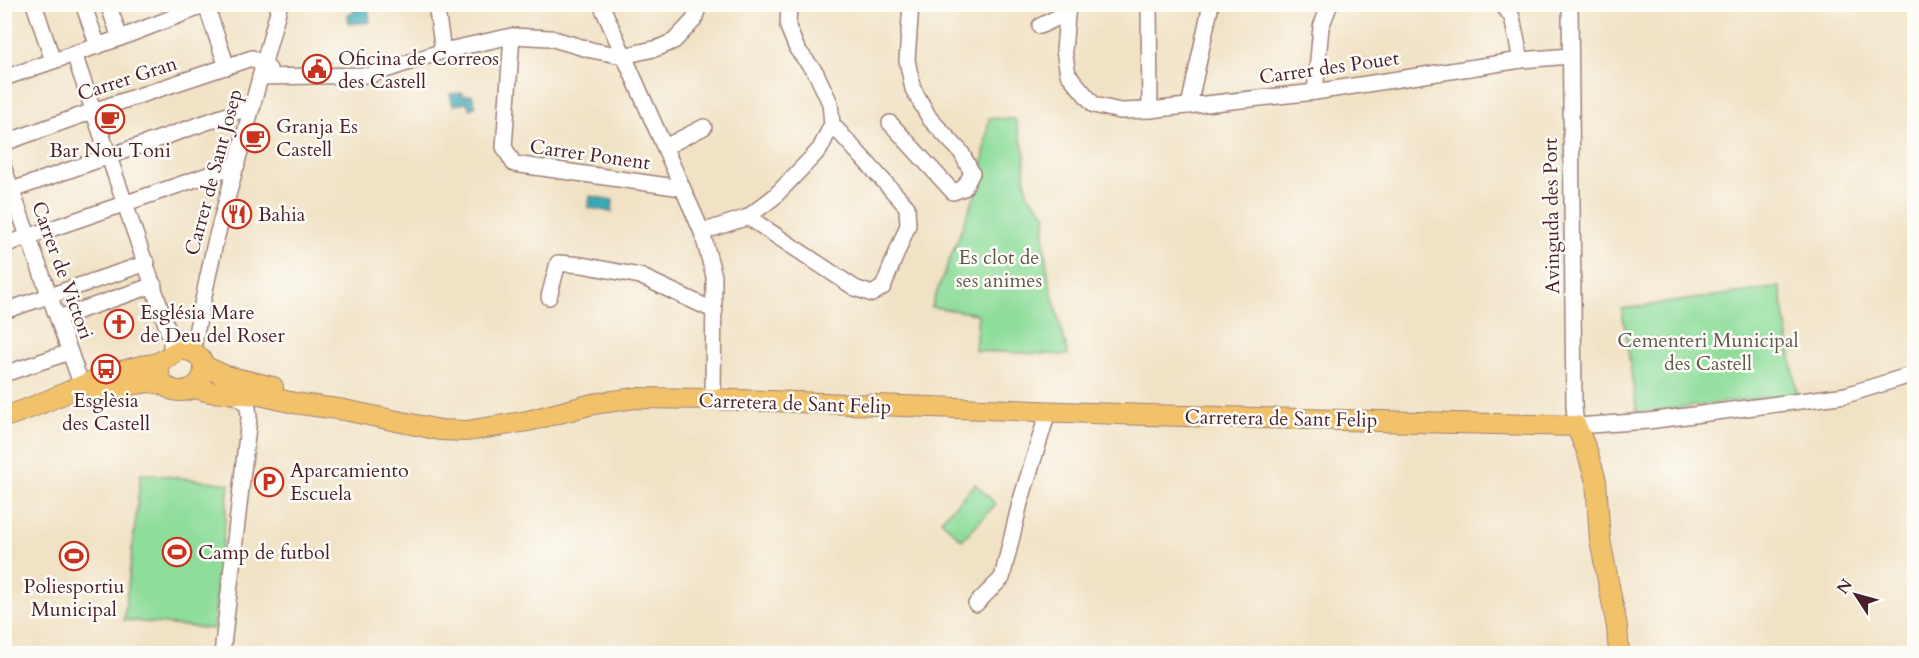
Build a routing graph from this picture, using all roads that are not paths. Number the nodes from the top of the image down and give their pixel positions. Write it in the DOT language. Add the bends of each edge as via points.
graph roads {
  1 [pos="34,4"];
  2 [pos="83,4"];
  3 [pos="108,4"];
  4 [pos="280,4"];
  5 [pos="436,4"];
  6 [pos="601,4"];
  7 [pos="699,4"];
  8 [pos="789,4"];
  9 [pos="911,4"];
  10 [pos="1149,4"];
  11 [pos="1211,4"];
  12 [pos="1330,4"];
  13 [pos="1502,4"];
  14 [pos="1570,4"];
  15 [pos="207,5"];
  16 [pos="1068,9"];
  17 [pos="1040,26"];
  18 [pos="512,36"];
  19 [pos="120,38"];
  20 [pos="98,46"];
  21 [pos="443,51"];
  22 [pos="74,54"];
  23 [pos="623,56"];
  24 [pos="1570,56"];
  25 [pos="1521,60"];
  26 [pos="53,61"];
  27 [pos="263,65"];
  28 [pos="227,67"];
  29 [pos="4,78"];
  30 [pos="288,78"];
  31 [pos="1315,92"];
  32 [pos="253,106"];
  33 [pos="1189,106"];
  34 [pos="1150,110"];
  35 [pos="93,111"];
  36 [pos="890,123"];
  37 [pos="832,124"];
  38 [pos="705,127"];
  39 [pos="4,143"];
  40 [pos="664,147"];
  41 [pos="109,156"];
  42 [pos="237,165"];
  43 [pos="4,169"];
  44 [pos="682,188"];
  45 [pos="12,190"];
  46 [pos="126,203"];
  47 [pos="748,218"];
  48 [pos="702,232"];
  49 [pos="29,236"];
  50 [pos="4,245"];
  51 [pos="147,263"];
  52 [pos="154,285"];
  53 [pos="50,295"];
  54 [pos="549,297"];
  55 [pos="4,311"];
  56 [pos="715,311"];
  57 [pos="58,318"];
  58 [pos="70,352"];
  59 [pos="165,358"];
  60 [pos="198,359"];
  61 [pos="4,374"];
  62 [pos="1914,374"];
  63 [pos="162,384"];
  64 [pos="82,386"];
  65 [pos="195,388"];
  66 [pos="229,393"];
  67 [pos="712,399"];
  68 [pos="344,410"];
  69 [pos="1048,412"];
  70 [pos="12,415"];
  71 [pos="1576,426"];
  72 [pos="976,604"];
  73 [pos="222,654"];
  74 [pos="1619,654"];
  1 -- 26 [label="street"];
  2 -- 20 [label="street"];
  3 -- 19 [label="street"];
  4 -- 27 [label="street, Carrer de Sant Josep"];
  5 -- 21 [label="street"];
  6 -- 23 [label="street"];
  7 -- 23 [label="street" via="694,20 674,41"];
  8 -- 37 [label="street" via="788,27 830,103"];
  9 -- 36 [label="street" via="907,60 913,89 930,119 961,152 972,173 964,188 952,192"];
  10 -- 34 [label="street"];
  11 -- 33 [label="street"];
  12 -- 31 [label="street" via="1321,27"];
  13 -- 25 [label="street" via="1512,17"];
  14 -- 24 [label="street, Avinguda des Port"];
  15 -- 19 [label="street"];
  15 -- 28 [label="street"];
  16 -- 17 [label="street"];
  16 -- 34 [label="street, Carrer des Pouet" via="1064,50 1068,74 1094,105 1120,111"];
  18 -- 21 [label="street, Carrer Gran"];
  18 -- 23 [label="street, Carrer Gran" via="550,38"];
  18 -- 44 [label="street, Carrer Ponent" via="504,147 514,164"];
  19 -- 20 [label="street"];
  20 -- 22 [label="street"];
  21 -- 30 [label="street, Carrer Gran" via="371,75"];
  22 -- 26 [label="street"];
  22 -- 35 [label="street"];
  23 -- 40 [label="street"];
  24 -- 25 [label="street, Carrer des Pouet"];
  24 -- 71 [label="street, Avinguda des Port"];
  25 -- 31 [label="street, Carrer des Pouet"];
  26 -- 29 [label="street"];
  27 -- 28 [label="street, Carrer Gran" via="252,58"];
  27 -- 30 [label="street, Carrer Gran"];
  27 -- 30 [label="street"];
  27 -- 32 [label="street, Carrer de Sant Josep"];
  28 -- 35 [label="street, Carrer Gran"];
  31 -- 33 [label="street, Carrer des Pouet"];
  32 -- 41 [label="street"];
  32 -- 42 [label="street, Carrer de Sant Josep"];
  33 -- 34 [label="street, Carrer des Pouet"];
  35 -- 39 [label="street, Carrer Gran"];
  35 -- 41 [label="street"];
  37 -- 47 [label="street" via="820,149"];
  37 -- 47 [label="street" via="906,207 908,225 883,287 872,294 855,288"];
  38 -- 40 [label="street"];
  40 -- 44 [label="street"];
  41 -- 45 [label="street"];
  41 -- 46 [label="street"];
  42 -- 46 [label="street"];
  42 -- 60 [label="street, Carrer de Sant Josep" via="215,243"];
  43 -- 45 [label="street, Carrer de Victori"];
  44 -- 48 [label="street"];
  45 -- 49 [label="street, Carrer de Victori"];
  46 -- 49 [label="street"];
  46 -- 51 [label="street"];
  47 -- 48 [label="street"];
  48 -- 56 [label="street" via="714,276"];
  49 -- 50 [label="street"];
  49 -- 53 [label="street, Carrer de Victori"];
  51 -- 52 [label="street"];
  51 -- 53 [label="street"];
  52 -- 57 [label="street"];
  52 -- 59 [label="street" via="171,339"];
  53 -- 55 [label="street"];
  53 -- 57 [label="street, Carrer de Victori"];
  54 -- 56 [label="street" via="558,263 582,265 640,276"];
  56 -- 67 [label="street"];
  57 -- 58 [label="street, Carrer de Victori"];
  58 -- 61 [label="street"];
  58 -- 64 [label="street, Carrer de Victori"];
  59 -- 60 [label="main road" via="184,350"];
  59 -- 63 [label="main road" via="158,373"];
  59 -- 64 [label="main road"];
  60 -- 65 [label="main road" via="203,376"];
  60 -- 68 [label="main road" via="226,376 265,384"];
  62 -- 71 [label="street" via="1846,395 1648,421"];
  63 -- 65 [label="main road" via="182,391"];
  63 -- 70 [label="main road" via="114,387"];
  64 -- 70 [label="main road"];
  65 -- 66 [label="main road, Carretera de Sant Felip"];
  66 -- 68 [label="main road, Carretera de Sant Felip"];
  66 -- 73 [label="street" via="244,400 249,418"];
  67 -- 68 [label="main road, Carretera de Sant Felip" via="635,398 467,431 440,430"];
  67 -- 69 [label="main road, Carretera de Sant Felip"];
  69 -- 71 [label="main road, Carretera de Sant Felip"];
  69 -- 72 [label="street" via="1002,578"];
  71 -- 74 [label="main road" via="1596,481 1600,540"];
}
